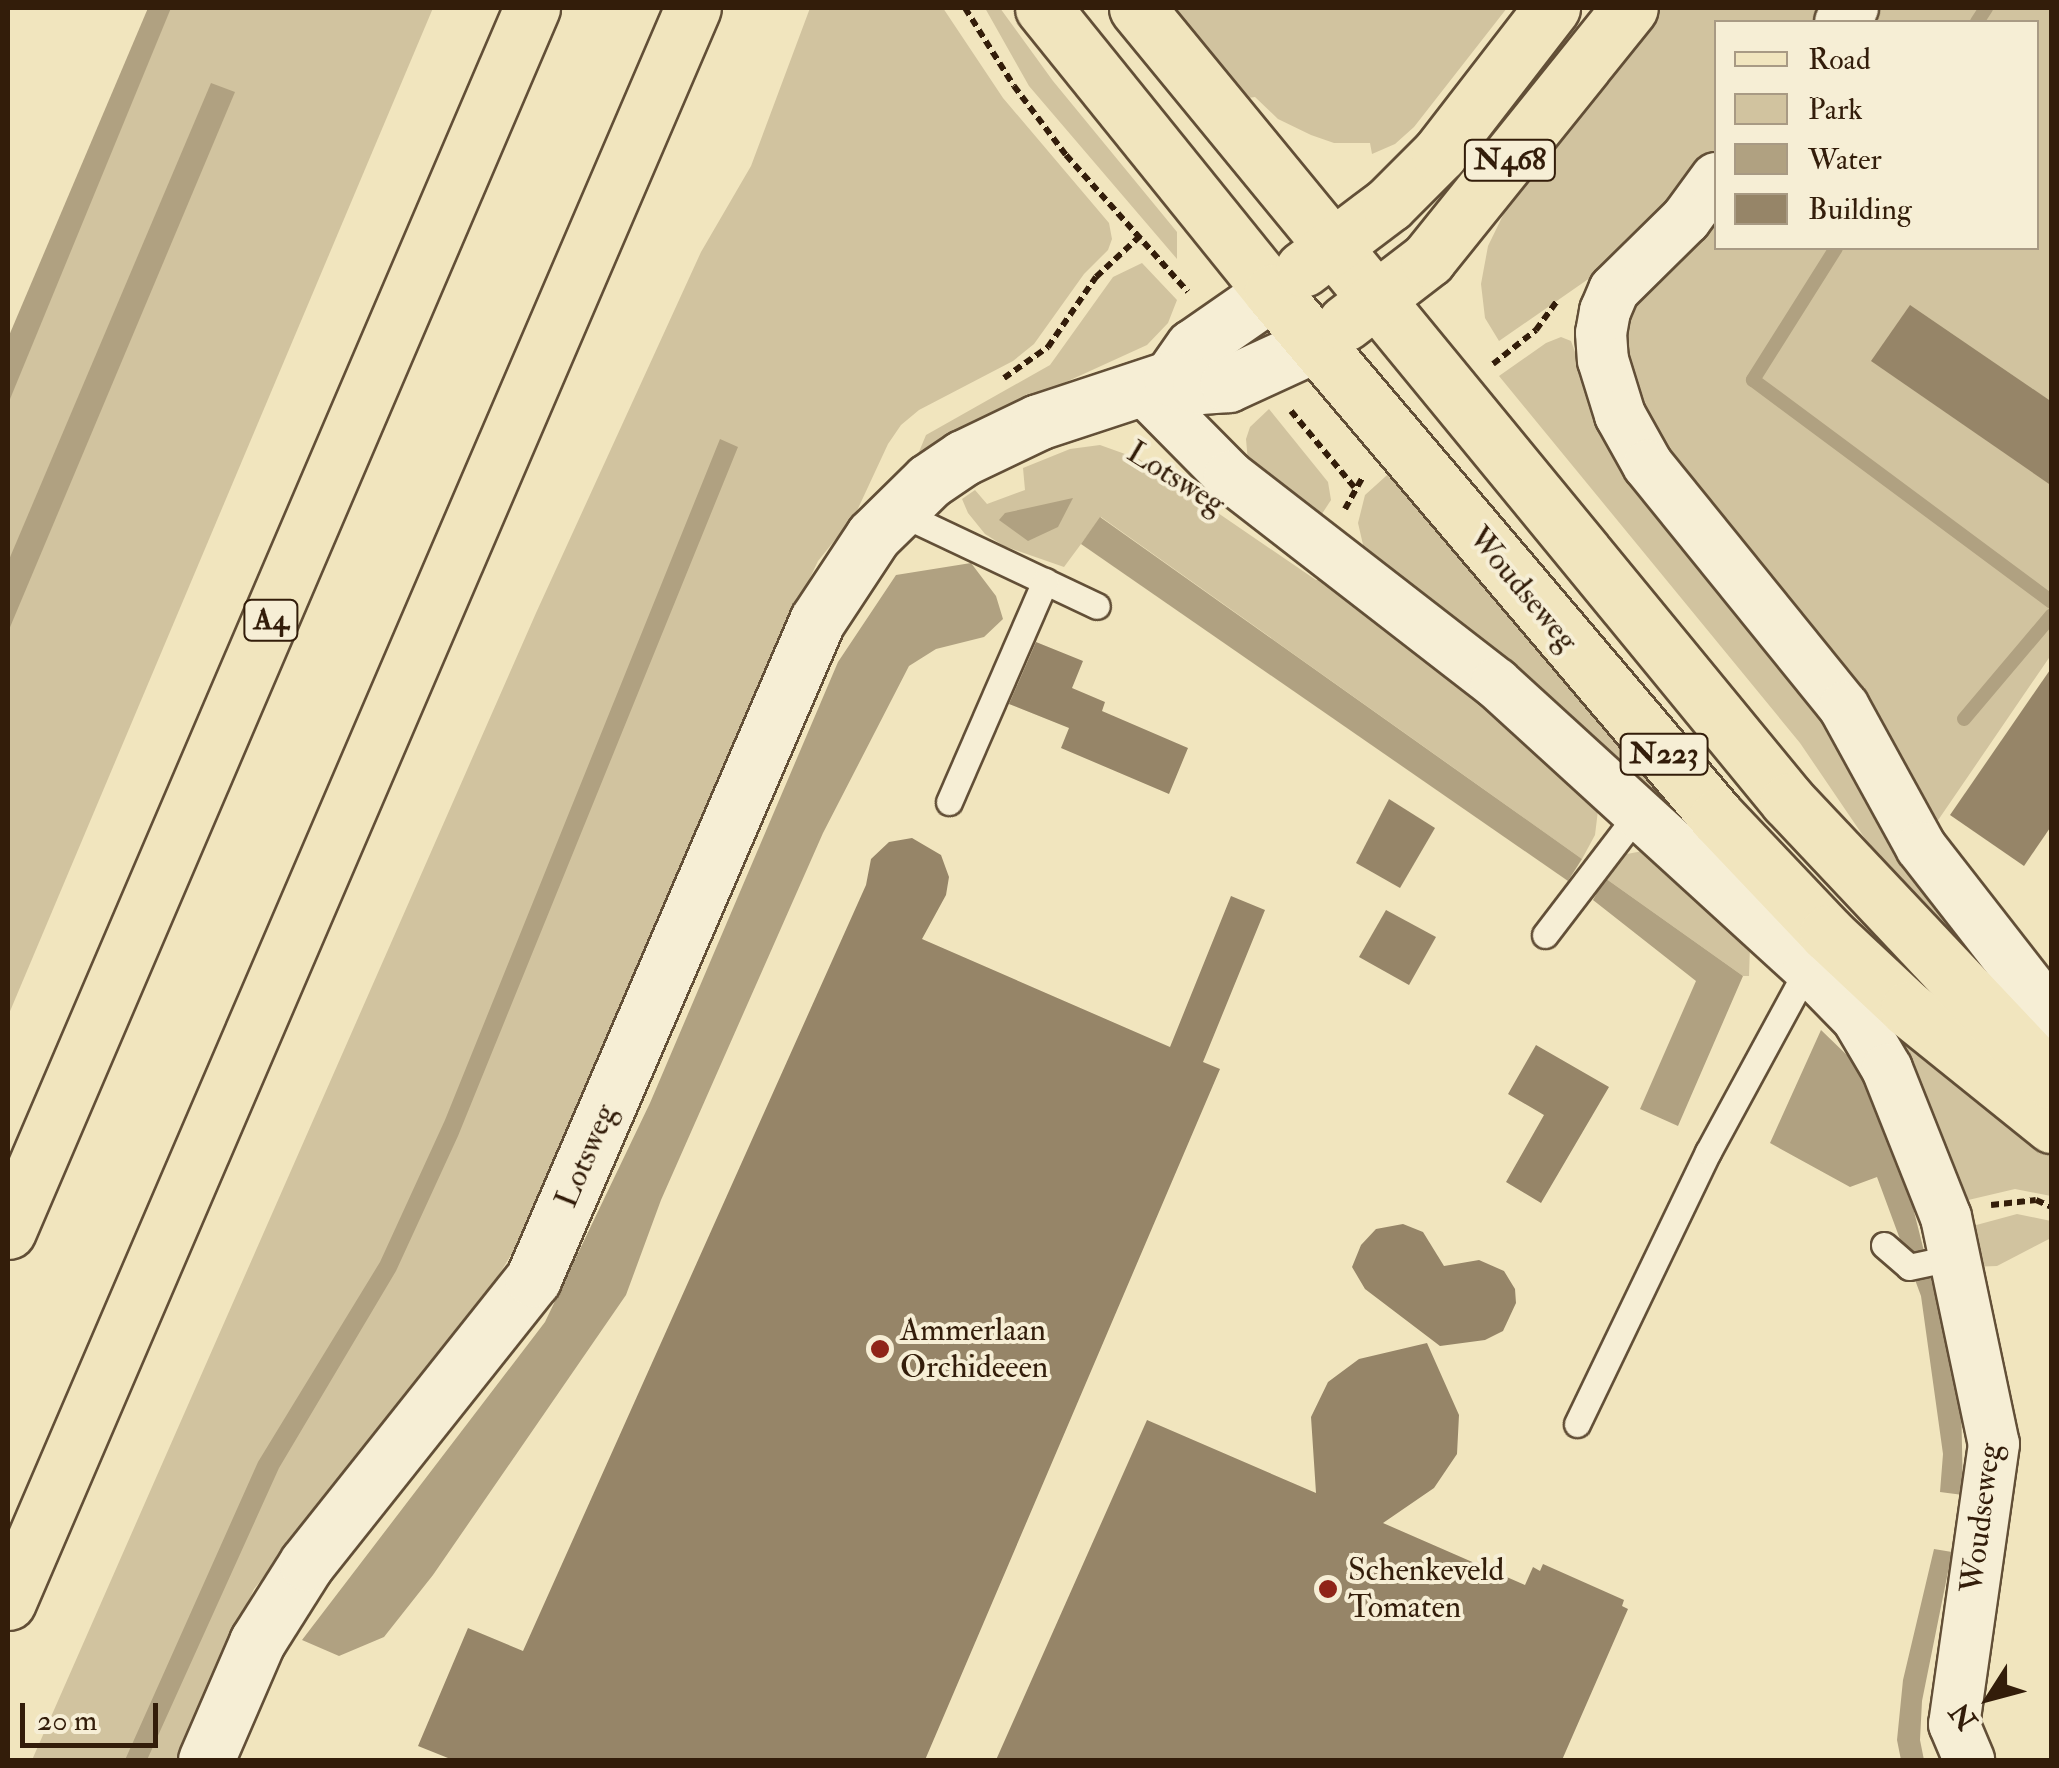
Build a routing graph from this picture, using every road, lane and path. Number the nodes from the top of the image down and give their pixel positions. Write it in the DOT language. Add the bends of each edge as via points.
graph roads {
  1 [pos="532,8"];
  2 [pos="692,8"];
  3 [pos="965,8"];
  4 [pos="1043,8"];
  5 [pos="1137,8"];
  6 [pos="1552,8"];
  7 [pos="1630,8"];
  8 [pos="1714,181"];
  9 [pos="1140,236"];
  10 [pos="1334,247"];
  11 [pos="1272,292"];
  12 [pos="1376,301"];
  13 [pos="1218,328"];
  14 [pos="1315,344"];
  15 [pos="1258,373"];
  16 [pos="1156,383"];
  17 [pos="992,384"];
  18 [pos="1354,487"];
  19 [pos="896,511"];
  20 [pos="1045,581"];
  21 [pos="1097,606"];
  22 [pos="949,802"];
  23 [pos="1640,812"];
  24 [pos="1545,935"];
  25 [pos="1808,968"];
  26 [pos="2052,1015"];
  27 [pos="2052,1081"];
  28 [pos="2052,1125"];
  29 [pos="2052,1207"];
  30 [pos="8,1231"];
  31 [pos="1884,1246"];
  32 [pos="1935,1251"];
  33 [pos="1577,1424"];
  34 [pos="8,1602"];
  35 [pos="206,1760"];
  36 [pos="1969,1760"];
  1 -- 30 [label="main road, A4"];
  2 -- 34 [label="main road"];
  3 -- 9 [label="path" via="1066,154"];
  4 -- 11 [label="main road, Woudseweg / N223"];
  5 -- 10 [label="main road, N223"];
  6 -- 10 [label="main road, N468" via="1439,154"];
  7 -- 12 [label="main road, N468" via="1465,217 1428,259"];
  8 -- 26 [label="street" via="1686,219 1614,290 1600,333 1620,415 1648,464 1844,707 1921,847"];
  9 -- 13 [label="path"];
  9 -- 17 [label="path" via="1096,277 1048,347"];
  10 -- 11 [label="main road, N468"];
  10 -- 12 [label="main road, N223"];
  11 -- 13 [label="street"];
  11 -- 14 [label="main road, Woudseweg / N223"];
  12 -- 14 [label="main road, N468"];
  12 -- 27 [label="main road, N223" via="1788,800"];
  13 -- 16 [label="street"];
  14 -- 15 [label="street, Lotsweg"];
  14 -- 28 [label="main road, Woudseweg / N223" via="1745,846 1908,1009"];
  15 -- 16 [label="street, Lotsweg" via="1214,385"];
  15 -- 18 [label="path"];
  16 -- 19 [label="street, Lotsweg" via="1038,422 963,458"];
  16 -- 23 [label="street, Woudseweg" via="1229,476 1496,683"];
  19 -- 20 [label="lane"];
  19 -- 35 [label="street, Lotsweg" via="851,565 818,621 534,1280 307,1562 258,1642"];
  20 -- 21 [label="lane"];
  20 -- 22 [label="lane"];
  23 -- 24 [label="lane"];
  23 -- 25 [label="street, Woudseweg"];
  25 -- 32 [label="street, Woudseweg" via="1857,1018 1887,1069"];
  25 -- 33 [label="lane" via="1708,1152"];
  29 -- 32 [label="path" via="2016,1200"];
  31 -- 32 [label="lane"];
  32 -- 36 [label="street, Woudseweg" via="1994,1444 1954,1724"];
}
